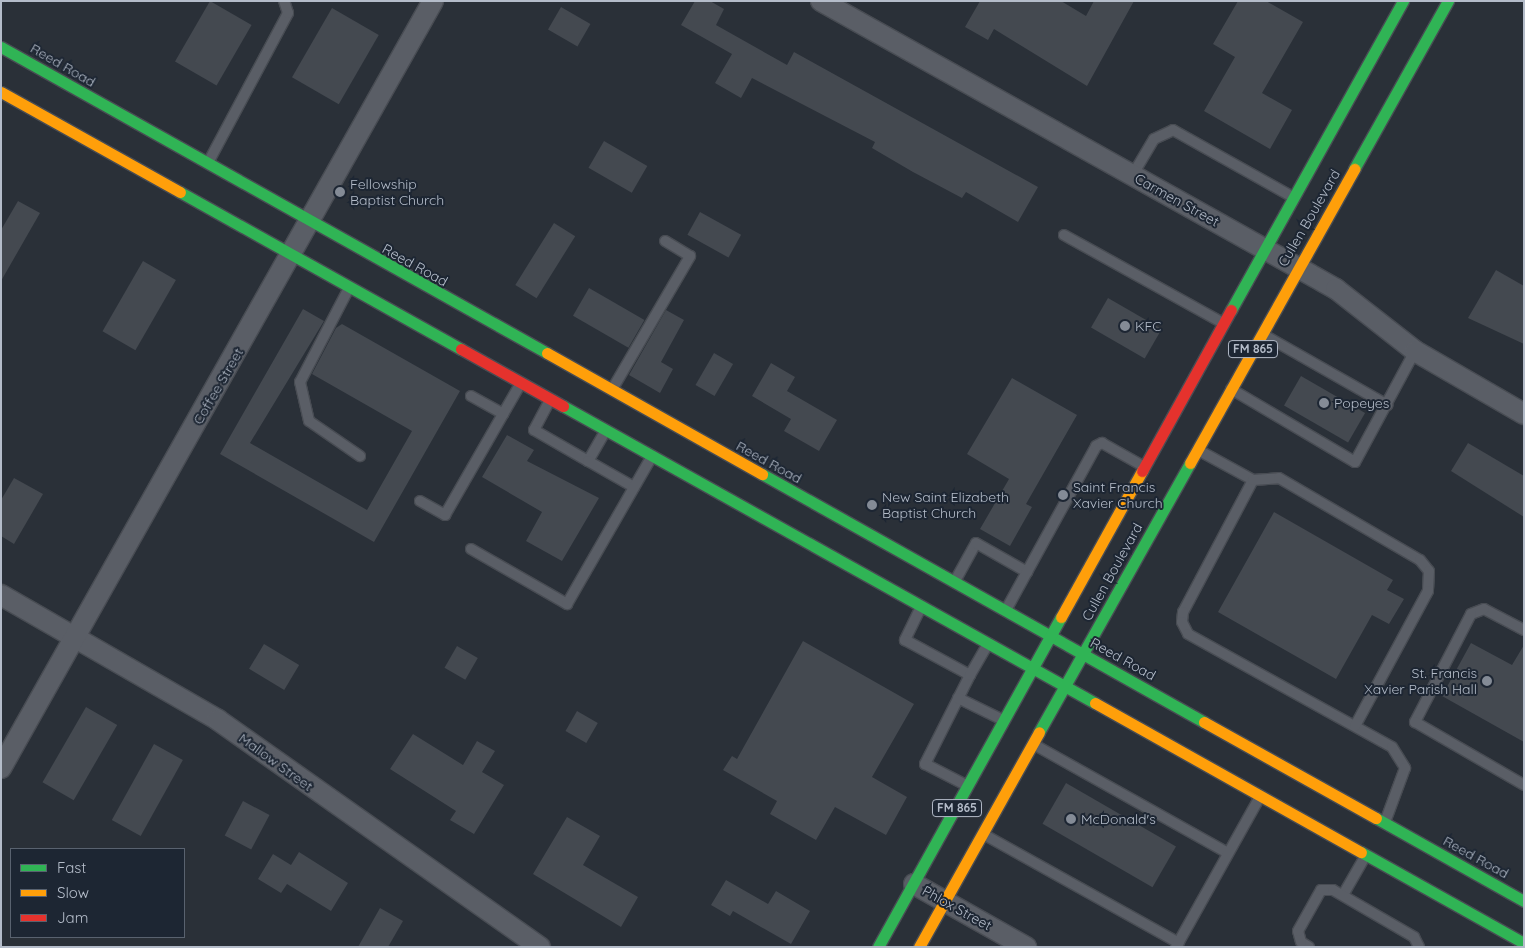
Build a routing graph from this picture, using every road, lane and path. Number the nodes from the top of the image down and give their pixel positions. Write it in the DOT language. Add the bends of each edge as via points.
graph roads {
  1 [pos="284,1"];
  2 [pos="433,1"];
  3 [pos="821,1"];
  4 [pos="1403,1"];
  5 [pos="1448,1"];
  6 [pos="1,47"];
  7 [pos="1,92"];
  8 [pos="207,164"];
  9 [pos="1132,176"];
  10 [pos="1294,197"];
  11 [pos="310,223"];
  12 [pos="1064,235"];
  13 [pos="665,241"];
  14 [pos="1265,249"];
  15 [pos="292,256"];
  16 [pos="1298,268"];
  17 [pos="349,287"];
  18 [pos="1224,324"];
  19 [pos="1261,334"];
  20 [pos="1415,351"];
  21 [pos="521,382"];
  22 [pos="1231,389"];
  23 [pos="612,391"];
  24 [pos="471,396"];
  25 [pos="551,399"];
  26 [pos="1387,405"];
  27 [pos="502,414"];
  28 [pos="1524,414"];
  29 [pos="606,429"];
  30 [pos="1197,450"];
  31 [pos="652,455"];
  32 [pos="360,456"];
  33 [pos="588,461"];
  34 [pos="1146,467"];
  35 [pos="1253,480"];
  36 [pos="634,487"];
  37 [pos="420,501"];
  38 [pos="471,549"];
  39 [pos="1027,572"];
  40 [pos="954,582"];
  41 [pos="1,595"];
  42 [pos="922,606"];
  43 [pos="1006,610"];
  44 [pos="1524,630"];
  45 [pos="76,637"];
  46 [pos="1053,637"];
  47 [pos="988,644"];
  48 [pos="1083,654"];
  49 [pos="1035,670"];
  50 [pos="970,675"];
  51 [pos="1065,687"];
  52 [pos="958,698"];
  53 [pos="1006,722"];
  54 [pos="1355,726"];
  55 [pos="1030,742"];
  56 [pos="1,768"];
  57 [pos="1524,784"];
  58 [pos="969,787"];
  59 [pos="1260,796"];
  60 [pos="1384,823"];
  61 [pos="981,832"];
  62 [pos="1371,846"];
  63 [pos="1228,853"];
  64 [pos="914,884"];
  65 [pos="1344,895"];
  66 [pos="1523,899"];
  67 [pos="943,901"];
  68 [pos="1524,943"];
  69 [pos="1178,945"];
  70 [pos="540,947"];
  71 [pos="878,947"];
  72 [pos="918,947"];
  73 [pos="1026,947"];
  74 [pos="1309,947"];
  75 [pos="1419,947"];
  1 -- 8 [label="lane" via="288,13"];
  2 -- 11 [label="street, Coffee Street"];
  3 -- 9 [label="street, Carmen Street"];
  4 -- 10 [label="street, Cullen Boulevard / FM 865"];
  5 -- 16 [label="street, Cullen Boulevard / FM 865"];
  6 -- 8 [label="street, Reed Road"];
  7 -- 15 [label="street"];
  8 -- 11 [label="street, Reed Road"];
  9 -- 10 [label="lane" via="1154,139 1173,130"];
  9 -- 14 [label="street, Carmen Street"];
  10 -- 14 [label="street, Cullen Boulevard / FM 865"];
  11 -- 15 [label="street, Coffee Street"];
  11 -- 23 [label="street, Reed Road"];
  12 -- 18 [label="lane"];
  13 -- 23 [label="lane" via="690,256"];
  14 -- 16 [label="street, Carmen Street"];
  14 -- 18 [label="street, Cullen Boulevard / FM 865"];
  15 -- 17 [label="street"];
  15 -- 45 [label="street, Coffee Street"];
  16 -- 19 [label="street, Cullen Boulevard / FM 865"];
  16 -- 20 [label="street, Carmen Street" via="1336,289"];
  17 -- 21 [label="street"];
  17 -- 32 [label="lane" via="300,382 309,421"];
  18 -- 34 [label="street, Cullen Boulevard / FM 865"];
  19 -- 22 [label="street, Cullen Boulevard / FM 865"];
  19 -- 26 [label="lane"];
  20 -- 26 [label="lane"];
  20 -- 28 [label="street, Carmen Street"];
  21 -- 25 [label="street"];
  21 -- 27 [label="lane"];
  22 -- 26 [label="lane" via="1355,462"];
  22 -- 30 [label="street, Cullen Boulevard / FM 865"];
  23 -- 40 [label="street, Reed Road" via="750,473"];
  24 -- 27 [label="lane"];
  25 -- 29 [label="street"];
  25 -- 33 [label="lane" via="534,430"];
  27 -- 37 [label="lane" via="445,515"];
  29 -- 31 [label="street"];
  29 -- 33 [label="lane"];
  30 -- 35 [label="lane"];
  30 -- 48 [label="street, Cullen Boulevard / FM 865"];
  31 -- 36 [label="lane"];
  31 -- 42 [label="street" via="736,496"];
  33 -- 36 [label="lane"];
  34 -- 39 [label="lane" via="1102,442 1096,446"];
  34 -- 46 [label="street, Cullen Boulevard / FM 865"];
  35 -- 54 [label="lane" via="1183,612 1182,622 1188,634"];
  35 -- 54 [label="lane" via="1279,478 1420,560 1429,571 1428,591"];
  36 -- 38 [label="lane" via="567,604"];
  39 -- 40 [label="lane" via="976,543"];
  39 -- 43 [label="lane"];
  40 -- 43 [label="street, Reed Road"];
  41 -- 45 [label="street, Mallow Street"];
  42 -- 47 [label="street"];
  42 -- 50 [label="lane" via="905,640"];
  43 -- 46 [label="street, Reed Road"];
  44 -- 57 [label="lane" via="1484,609 1471,614 1415,722"];
  45 -- 56 [label="street, Coffee Street"];
  45 -- 70 [label="street, Mallow Street" via="218,720"];
  46 -- 48 [label="street, Reed Road"];
  46 -- 49 [label="street, Cullen Boulevard / FM 865"];
  47 -- 49 [label="street"];
  47 -- 50 [label="lane"];
  48 -- 51 [label="street, Cullen Boulevard / FM 865"];
  48 -- 60 [label="street, Reed Road"];
  49 -- 51 [label="street"];
  49 -- 53 [label="street, Cullen Boulevard / FM 865"];
  50 -- 52 [label="lane"];
  51 -- 55 [label="street, Cullen Boulevard / FM 865"];
  51 -- 59 [label="street"];
  52 -- 53 [label="lane"];
  52 -- 58 [label="lane" via="925,764"];
  53 -- 58 [label="street, Cullen Boulevard / FM 865"];
  54 -- 60 [label="lane" via="1392,747 1405,768"];
  55 -- 61 [label="street, Cullen Boulevard / FM 865"];
  55 -- 63 [label="lane"];
  58 -- 64 [label="street, Cullen Boulevard / FM 865"];
  59 -- 62 [label="street"];
  59 -- 63 [label="lane"];
  60 -- 62 [label="street"];
  60 -- 66 [label="street, Reed Road"];
  61 -- 67 [label="street, Cullen Boulevard / FM 865"];
  61 -- 69 [label="lane"];
  62 -- 65 [label="lane"];
  62 -- 68 [label="street"];
  63 -- 69 [label="lane"];
  64 -- 67 [label="street, Phlox Street"];
  64 -- 71 [label="street, Cullen Boulevard / FM 865"];
  65 -- 74 [label="lane" via="1321,890 1298,931 1301,942"];
  65 -- 75 [label="lane" via="1414,937"];
  67 -- 72 [label="street, Cullen Boulevard / FM 865"];
  67 -- 73 [label="street, Phlox Street"];
}
